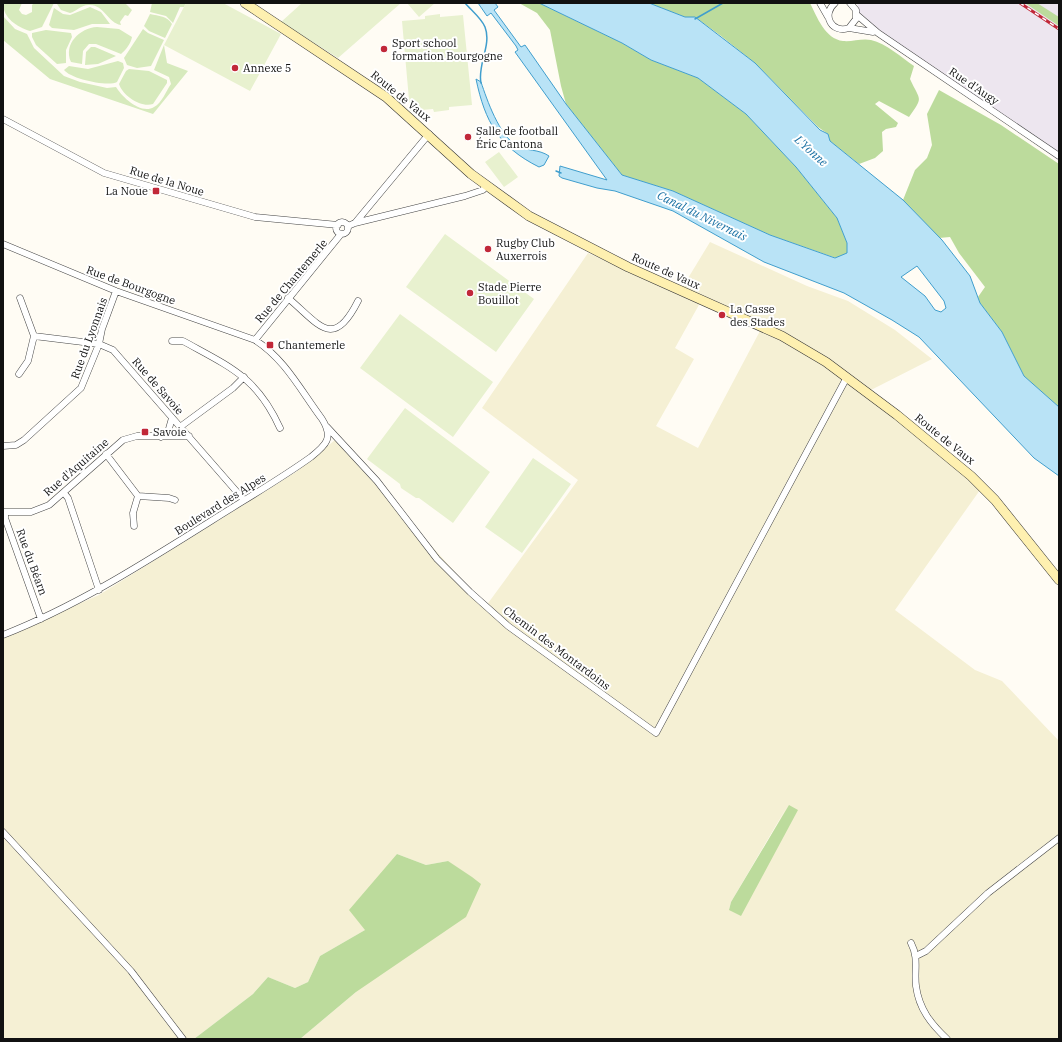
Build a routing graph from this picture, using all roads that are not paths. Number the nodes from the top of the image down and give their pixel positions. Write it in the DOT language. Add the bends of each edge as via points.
graph roads {
  1 [pos="245,3"];
  2 [pos="820,3"];
  3 [pos="835,3"];
  4 [pos="853,4"];
  5 [pos="857,15"];
  6 [pos="828,17"];
  7 [pos="850,28"];
  8 [pos="878,33"];
  9 [pos="3,119"];
  10 [pos="429,134"];
  11 [pos="1059,156"];
  12 [pos="486,185"];
  13 [pos="355,223"];
  14 [pos="338,225"];
  15 [pos="348,226"];
  16 [pos="341,234"];
  17 [pos="3,244"];
  18 [pos="116,291"];
  19 [pos="20,298"];
  20 [pos="288,298"];
  21 [pos="358,301"];
  22 [pos="34,336"];
  23 [pos="255,340"];
  24 [pos="172,341"];
  25 [pos="99,344"];
  26 [pos="20,374"];
  27 [pos="244,377"];
  28 [pos="847,377"];
  29 [pos="172,418"];
  30 [pos="180,427"];
  31 [pos="328,427"];
  32 [pos="280,428"];
  33 [pos="189,436"];
  34 [pos="161,437"];
  35 [pos="3,446"];
  36 [pos="106,454"];
  37 [pos="64,493"];
  38 [pos="138,496"];
  39 [pos="175,500"];
  40 [pos="244,500"];
  41 [pos="4,512"];
  42 [pos="134,526"];
  43 [pos="1059,580"];
  44 [pos="99,590"];
  45 [pos="41,619"];
  46 [pos="3,635"];
  47 [pos="3,832"];
  48 [pos="1059,838"];
  49 [pos="911,943"];
  50 [pos="916,956"];
  51 [pos="183,1039"];
  52 [pos="947,1039"];
  1 -- 10 [label="street, Route de Vaux" via="366,82"];
  2 -- 6 [label="street"];
  3 -- 6 [label="street" via="830,7"];
  4 -- 5 [label="street"];
  5 -- 7 [label="street"];
  5 -- 8 [label="street, Rue d'Augy"];
  6 -- 7 [label="street, Rue d'Augy" via="836,28"];
  7 -- 8 [label="street, Rue d'Augy"];
  8 -- 11 [label="street, Rue d'Augy"];
  9 -- 14 [label="street, Rue de la Noue" via="104,173 255,217"];
  10 -- 12 [label="street, Route de Vaux"];
  10 -- 13 [label="street"];
  12 -- 13 [label="street" via="483,190 465,196"];
  12 -- 28 [label="street, Route de Vaux" via="519,210 571,238 628,267 782,336 810,351"];
  13 -- 15 [label="street"];
  14 -- 15 [label="street" via="343,222"];
  14 -- 16 [label="street" via="337,231"];
  15 -- 16 [label="street" via="346,233"];
  16 -- 20 [label="street, Rue de Chantemerle"];
  17 -- 18 [label="street, Rue de Bourgogne"];
  18 -- 23 [label="street, Rue de Bourgogne"];
  18 -- 25 [label="street, Rue du Lyonnais"];
  19 -- 22 [label="street"];
  20 -- 21 [label="street" via="322,327 330,330 344,324"];
  20 -- 23 [label="street, Rue de Chantemerle"];
  22 -- 25 [label="street"];
  22 -- 26 [label="street" via="28,361"];
  23 -- 31 [label="street" via="281,361"];
  24 -- 27 [label="street" via="183,341"];
  25 -- 29 [label="street, Rue de Savoie" via="113,350"];
  25 -- 35 [label="street, Rue du Lyonnais" via="78,391 24,440 16,445"];
  27 -- 30 [label="street" via="234,388"];
  27 -- 32 [label="street" via="272,411"];
  28 -- 31 [label="street, Chemin des Montardoins" via="656,733 508,626 470,592 438,559 377,481"];
  28 -- 43 [label="street, Route de Vaux" via="971,476 995,500"];
  29 -- 30 [label="street, Rue de Savoie"];
  29 -- 34 [label="street" via="168,432"];
  30 -- 33 [label="street, Rue de Savoie"];
  31 -- 40 [label="street, Boulevard des Alpes" via="327,442 315,454"];
  33 -- 34 [label="street, Rue d'Aquitaine"];
  33 -- 40 [label="street, Rue de Savoie"];
  34 -- 36 [label="street, Rue d'Aquitaine" via="131,436"];
  36 -- 37 [label="street, Rue d'Aquitaine"];
  36 -- 38 [label="street"];
  37 -- 41 [label="street, Rue d'Aquitaine" via="49,505 37,510 24,513"];
  37 -- 44 [label="street" via="68,498"];
  38 -- 39 [label="street"];
  38 -- 42 [label="street" via="132,513"];
  40 -- 44 [label="street, Boulevard des Alpes"];
  41 -- 45 [label="street, Rue du Béarn"];
  44 -- 45 [label="street, Boulevard des Alpes"];
  45 -- 46 [label="street, Boulevard des Alpes"];
  47 -- 51 [label="street" via="131,971"];
  48 -- 50 [label="street" via="988,893 926,951"];
  49 -- 50 [label="street"];
  50 -- 52 [label="street" via="916,986 923,1010 929,1022"];
}
